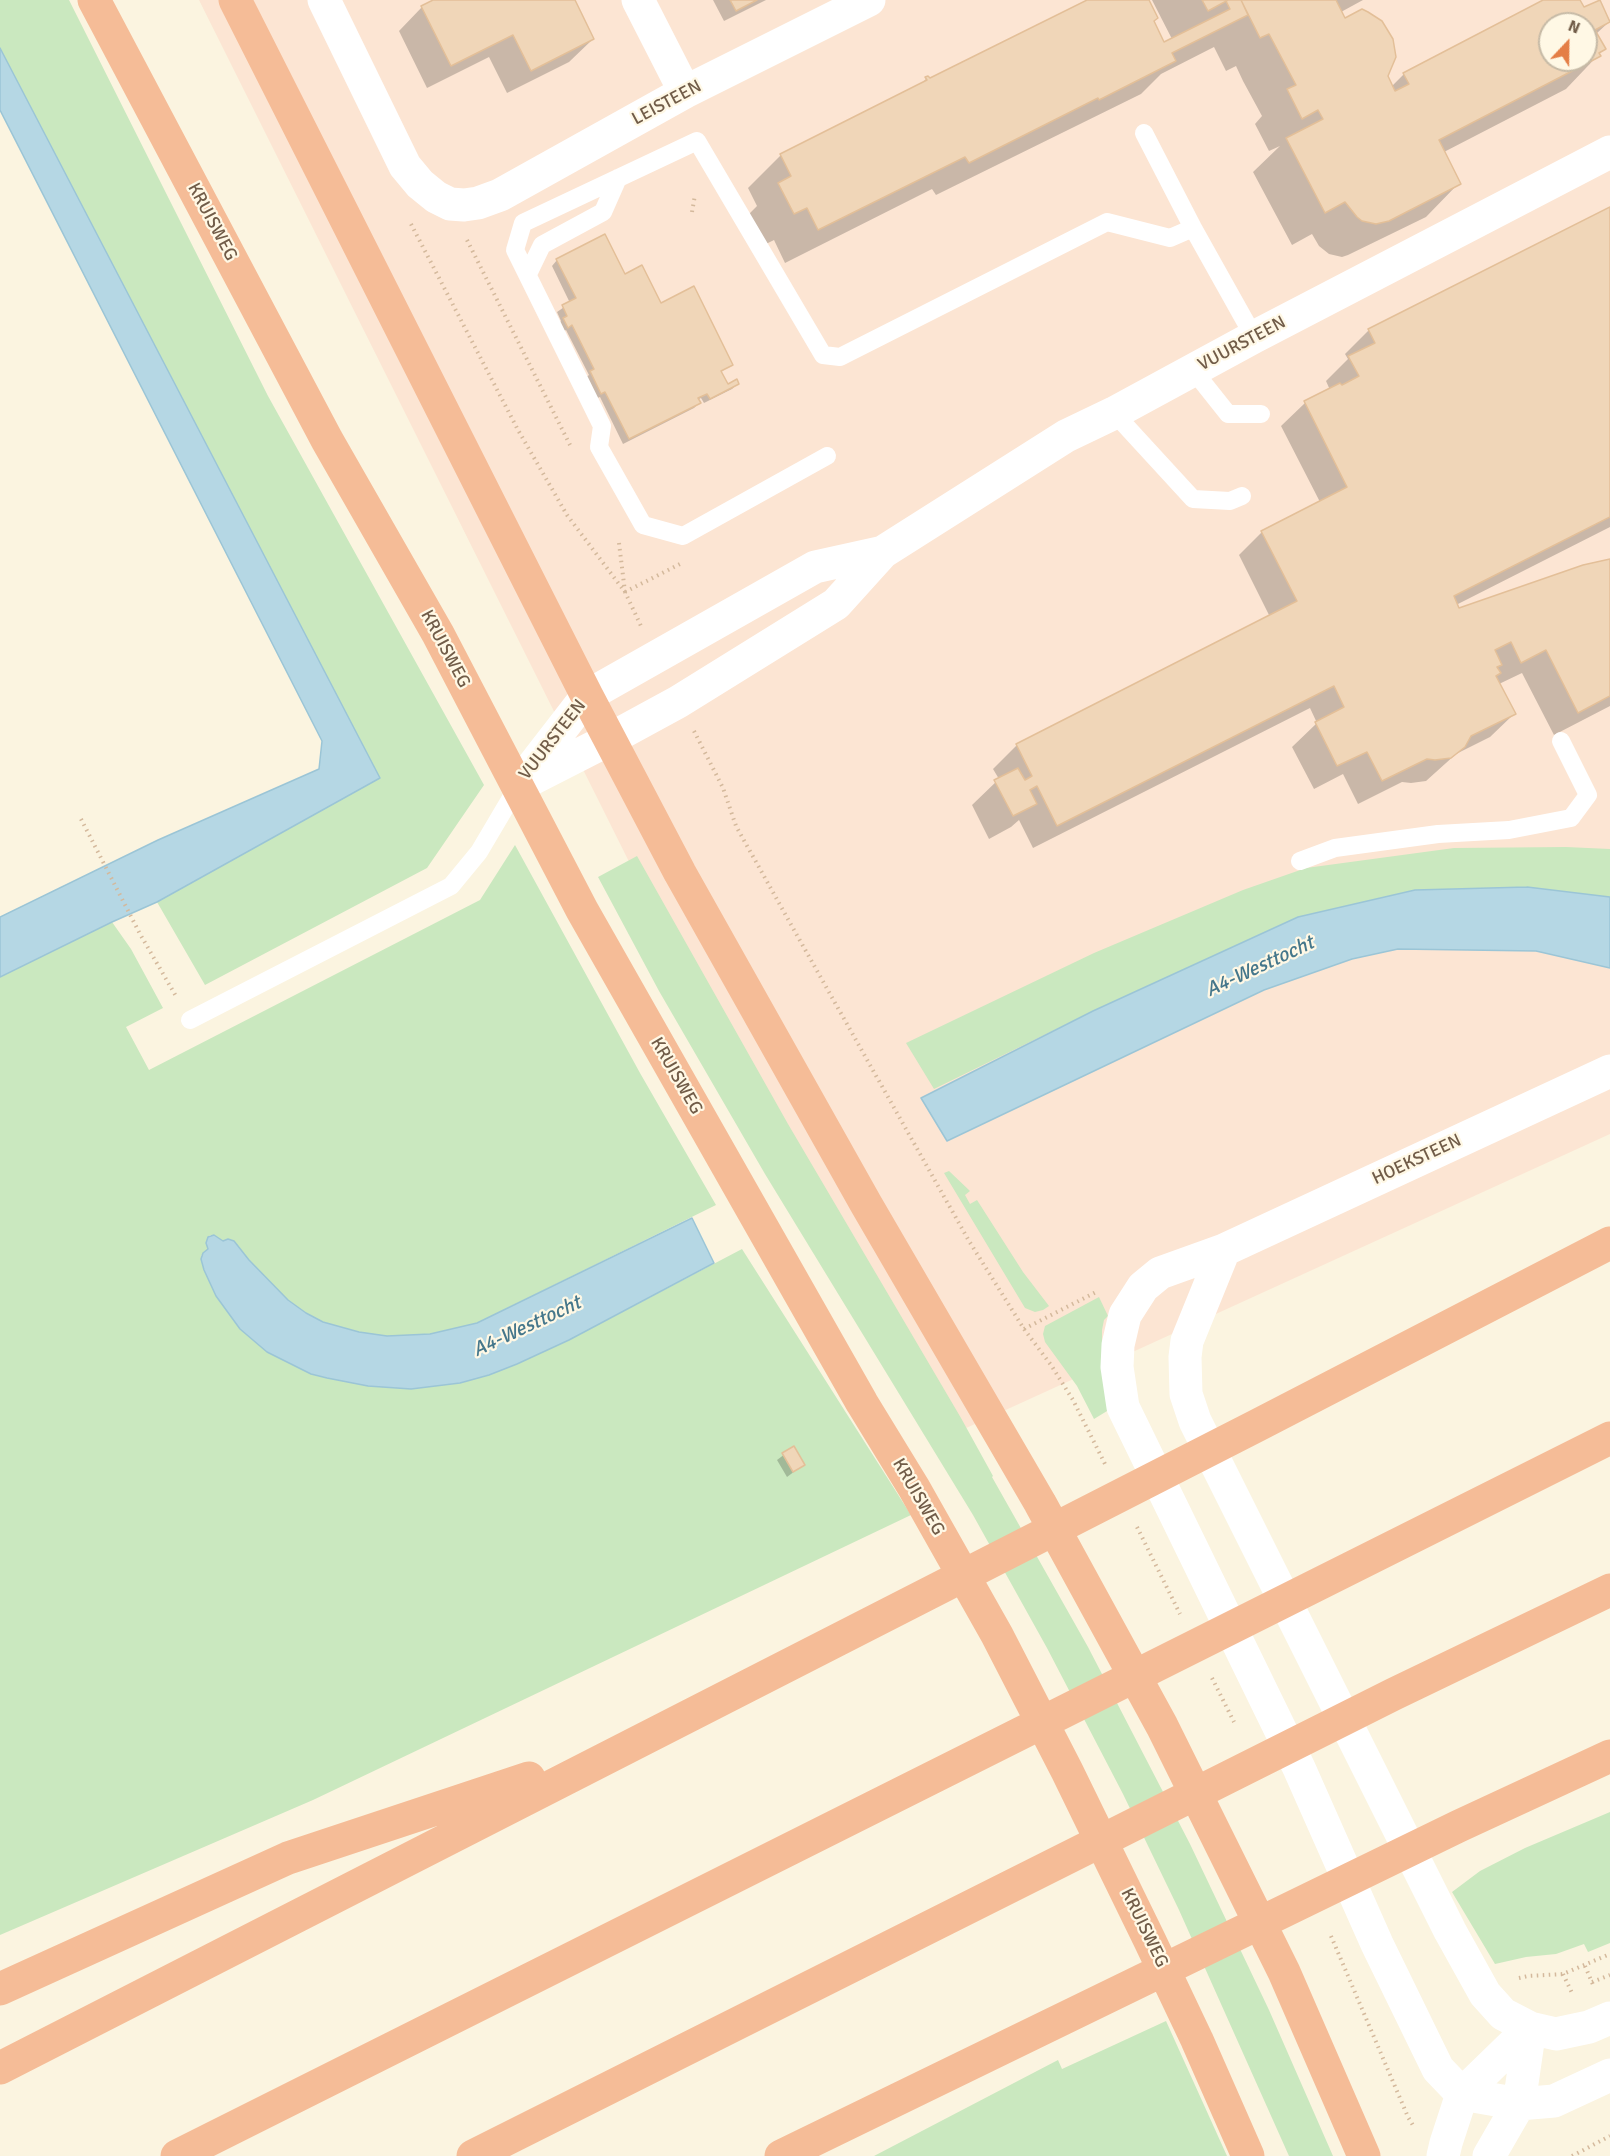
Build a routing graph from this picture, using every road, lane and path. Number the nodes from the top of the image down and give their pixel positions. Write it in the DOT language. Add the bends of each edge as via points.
graph roads {
  1 [pos="94,0"];
  2 [pos="210,0"];
  3 [pos="235,0"];
  4 [pos="324,0"];
  5 [pos="638,0"];
  6 [pos="869,0"];
  7 [pos="685,92"];
  8 [pos="288,107"];
  9 [pos="1144,133"];
  10 [pos="1610,152"];
  11 [pos="618,178"];
  12 [pos="408,218"];
  13 [pos="464,218"];
  14 [pos="1193,228"];
  15 [pos="528,274"];
  16 [pos="1254,337"];
  17 [pos="1193,370"];
  18 [pos="1114,412"];
  19 [pos="1261,414"];
  20 [pos="573,452"];
  21 [pos="827,456"];
  22 [pos="1242,496"];
  23 [pos="615,536"];
  24 [pos="683,536"];
  25 [pos="882,552"];
  26 [pos="625,592"];
  27 [pos="656,658"];
  28 [pos="587,696"];
  29 [pos="678,702"];
  30 [pos="610,740"];
  31 [pos="1561,741"];
  32 [pos="518,786"];
  33 [pos="81,819"];
  34 [pos="1300,861"];
  35 [pos="190,1020"];
  36 [pos="1610,1071"];
  37 [pos="1610,1243"];
  38 [pos="1224,1250"];
  39 [pos="1102,1289"];
  40 [pos="1610,1438"];
  41 [pos="1610,1590"];
  42 [pos="630,1745"];
  43 [pos="1610,1756"];
  44 [pos="1610,1954"];
  45 [pos="1563,1974"];
  46 [pos="1610,1975"];
  47 [pos="1592,1982"];
  48 [pos="0,1989"];
  49 [pos="1610,2018"];
  50 [pos="1530,2028"];
  51 [pos="0,2068"];
  52 [pos="1610,2075"];
  53 [pos="1462,2094"];
  54 [pos="1520,2104"];
  55 [pos="1610,2136"];
  56 [pos="177,2156"];
  57 [pos="473,2156"];
  58 [pos="781,2156"];
  59 [pos="1248,2156"];
  60 [pos="1364,2156"];
  61 [pos="1443,2156"];
  62 [pos="1489,2156"];
  63 [pos="1572,2156"];
  1 -- 32 [label="highway, KRUISWEG" via="327,440 438,634"];
  2 -- 8 [label="highway"];
  3 -- 8 [label="highway"];
  4 -- 13 [label="street" via="405,166 420,184"];
  5 -- 7 [label="street"];
  6 -- 7 [label="street, LEISTEEN"];
  7 -- 13 [label="street, LEISTEEN" via="500,195 478,203"];
  8 -- 28 [label="highway"];
  9 -- 14 [label="lane"];
  10 -- 16 [label="street, VUURSTEEN"];
  11 -- 14 [label="lane" via="697,141 823,355 840,357 1107,222 1170,238"];
  11 -- 15 [label="lane" via="603,212 542,245"];
  11 -- 15 [label="lane" via="523,223 515,250"];
  12 -- 26 [label="path" via="567,515"];
  13 -- 20 [label="path"];
  14 -- 16 [label="lane"];
  15 -- 24 [label="lane" via="602,426 599,447 643,525"];
  16 -- 17 [label="street, VUURSTEEN"];
  17 -- 18 [label="street, VUURSTEEN"];
  17 -- 19 [label="lane" via="1228,414"];
  18 -- 22 [label="lane" via="1193,499 1230,501"];
  18 -- 25 [label="street, VUURSTEEN" via="1066,436"];
  21 -- 24 [label="lane"];
  23 -- 26 [label="path" via="621,547"];
  24 -- 26 [label="path" via="694,557"];
  25 -- 27 [label="street, VUURSTEEN" via="815,567"];
  25 -- 29 [label="street, VUURSTEEN" via="836,604"];
  26 -- 27 [label="path"];
  27 -- 28 [label="street, VUURSTEEN"];
  28 -- 30 [label="highway"];
  28 -- 32 [label="street, VUURSTEEN"];
  29 -- 30 [label="street, VUURSTEEN"];
  29 -- 39 [label="path" via="723,788 736,826 969,1241 1023,1329"];
  30 -- 32 [label="street, VUURSTEEN"];
  30 -- 60 [label="highway" via="680,873 1046,1513 1157,1716 1284,1972"];
  31 -- 34 [label="lane" via="1588,795 1571,819 1509,830 1438,834 1335,848"];
  32 -- 35 [label="lane" via="479,852 452,886"];
  32 -- 59 [label="highway, KRUISWEG" via="632,1000 997,1635 1150,1941"];
  33 -- 35 [label="path"];
  36 -- 38 [label="street, HOEKSTEEN"];
  37 -- 42 [label="highway"];
  38 -- 50 [label="street" via="1187,1341 1186,1394 1195,1421 1450,1931 1485,1994 1503,2014"];
  38 -- 53 [label="street, HOEKSTEEN" via="1160,1273 1143,1287 1125,1315 1118,1345 1123,1407 1299,1768 1418,2029 1438,2069"];
  40 -- 56 [label="highway"];
  41 -- 57 [label="highway" via="1394,1694"];
  42 -- 48 [label="highway" via="288,1858"];
  42 -- 51 [label="highway"];
  43 -- 58 [label="highway"];
  44 -- 45 [label="path"];
  46 -- 47 [label="path"];
  49 -- 50 [label="street" via="1556,2034"];
  50 -- 53 [label="street"];
  50 -- 54 [label="street"];
  52 -- 54 [label="street" via="1554,2101"];
  53 -- 54 [label="street"];
  53 -- 61 [label="street"];
  54 -- 62 [label="street"];
  55 -- 63 [label="path"];
}
